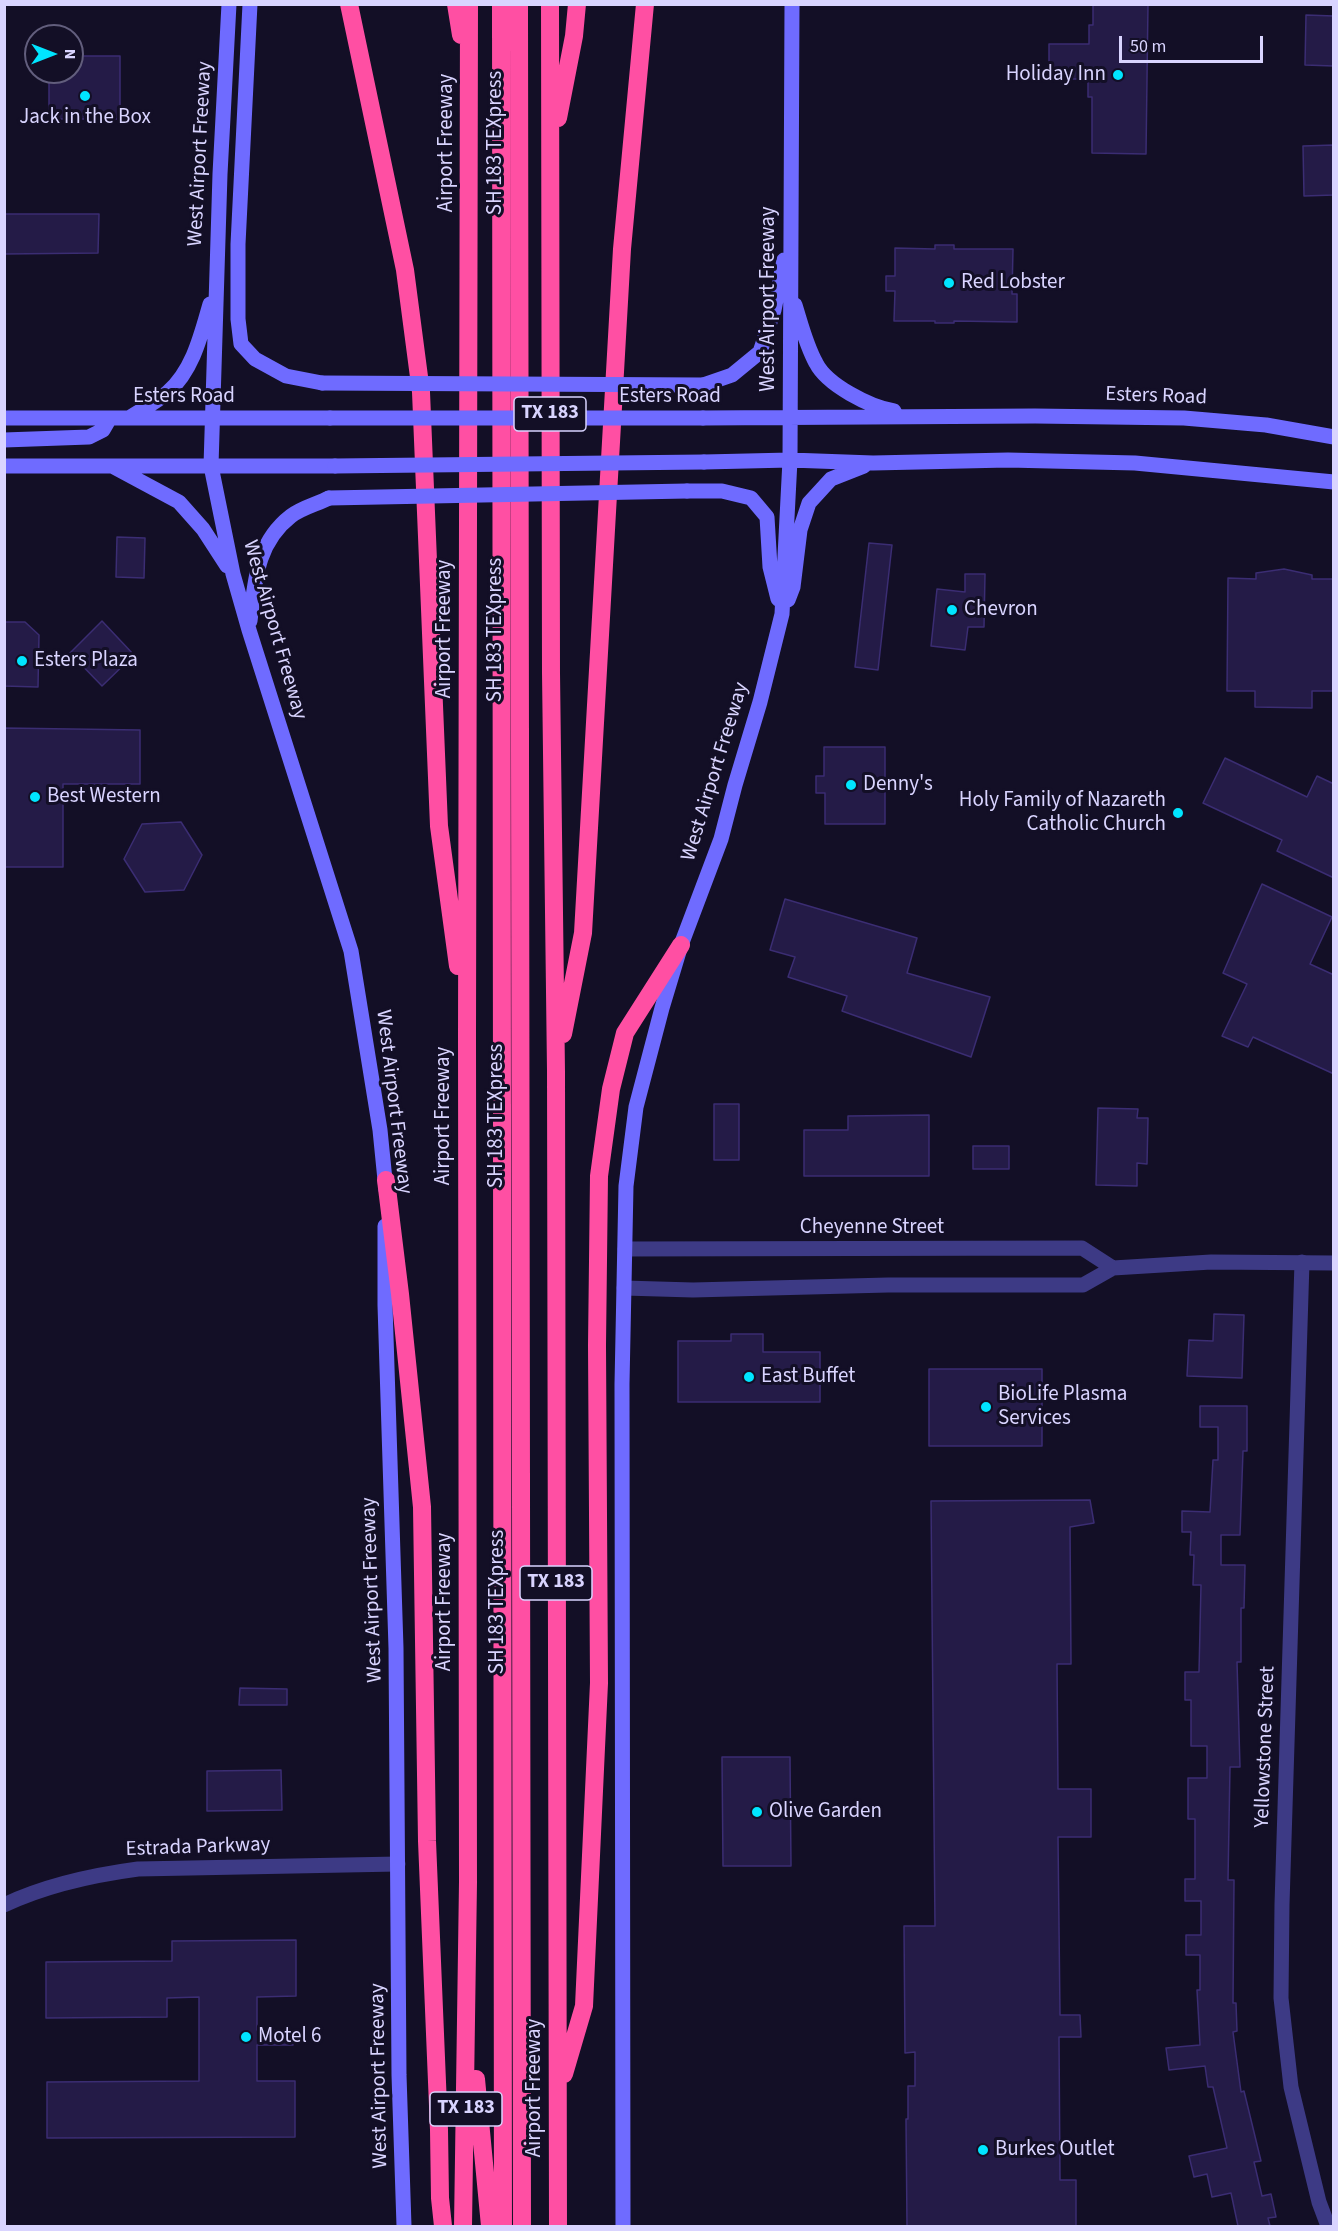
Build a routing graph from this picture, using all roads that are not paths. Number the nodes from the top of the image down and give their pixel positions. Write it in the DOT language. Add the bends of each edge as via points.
graph roads {
  1 [pos="229,4"];
  2 [pos="250,4"];
  3 [pos="349,4"];
  4 [pos="456,4"];
  5 [pos="469,4"];
  6 [pos="501,4"];
  7 [pos="519,4"];
  8 [pos="550,4"];
  9 [pos="577,4"];
  10 [pos="645,4"];
  11 [pos="792,4"];
  12 [pos="470,92"];
  13 [pos="550,155"];
  14 [pos="790,227"];
  15 [pos="217,284"];
  16 [pos="790,288"];
  17 [pos="212,417"];
  18 [pos="933,417"];
  19 [pos="4,418"];
  20 [pos="110,418"];
  21 [pos="129,418"];
  22 [pos="790,418"];
  23 [pos="1334,437"];
  24 [pos="4,440"];
  25 [pos="790,460"];
  26 [pos="873,463"];
  27 [pos="110,465"];
  28 [pos="4,466"];
  29 [pos="211,466"];
  30 [pos="1334,482"];
  31 [pos="233,574"];
  32 [pos="782,614"];
  33 [pos="249,630"];
  34 [pos="681,945"];
  35 [pos="467,1035"];
  36 [pos="556,1071"];
  37 [pos="386,1180"];
  38 [pos="625,1249"];
  39 [pos="1302,1263"];
  40 [pos="1334,1263"];
  41 [pos="1113,1268"];
  42 [pos="624,1288"];
  43 [pos="398,1864"];
  44 [pos="4,1905"];
  45 [pos="468,1991"];
  46 [pos="558,2096"];
  47 [pos="404,2226"];
  48 [pos="442,2226"];
  49 [pos="463,2226"];
  50 [pos="490,2226"];
  51 [pos="503,2226"];
  52 [pos="522,2226"];
  53 [pos="558,2226"];
  54 [pos="623,2226"];
  55 [pos="1328,2226"];
  1 -- 15 [label="main road, West Airport Freeway"];
  2 -- 14 [label="main road, bridge" via="238,319 241,344 255,359 286,376 322,383 703,385 732,375 760,352 774,310"];
  3 -- 35 [label="highway" via="415,333 422,415 439,826"];
  4 -- 12 [label="highway"];
  5 -- 12 [label="highway, Airport Freeway / TX 183"];
  6 -- 51 [label="highway, SH 183 TEXpress"];
  7 -- 52 [label="highway, SH 183 TEXpress"];
  8 -- 13 [label="highway, Airport Freeway / TX 183"];
  9 -- 13 [label="highway"];
  10 -- 36 [label="highway" via="622,249 583,933"];
  11 -- 14 [label="main road, West Airport Freeway"];
  12 -- 35 [label="highway, Airport Freeway / TX 183"];
  13 -- 36 [label="highway, Airport Freeway / TX 183"];
  14 -- 16 [label="main road, West Airport Freeway"];
  15 -- 17 [label="main road, West Airport Freeway"];
  15 -- 21 [label="main road" via="188,367 168,393"];
  16 -- 18 [label="main road" via="816,365 843,390 878,408"];
  16 -- 22 [label="main road, West Airport Freeway"];
  17 -- 21 [label="main road, Esters Road"];
  17 -- 22 [label="main road, Esters Road, bridge"];
  17 -- 29 [label="main road, West Airport Freeway"];
  18 -- 22 [label="main road, Esters Road"];
  18 -- 23 [label="main road, Esters Road" via="1184,418 1266,425"];
  19 -- 20 [label="main road, Esters Road"];
  20 -- 21 [label="main road, Esters Road"];
  20 -- 24 [label="main road" via="103,430 89,437"];
  22 -- 25 [label="main road, West Airport Freeway"];
  25 -- 26 [label="main road"];
  25 -- 29 [label="main road, bridge"];
  25 -- 32 [label="main road, West Airport Freeway"];
  26 -- 30 [label="main road" via="1135,463"];
  26 -- 32 [label="main road" via="831,479 809,503 800,530 793,587"];
  27 -- 28 [label="main road"];
  27 -- 29 [label="main road"];
  27 -- 31 [label="main road" via="179,502"];
  29 -- 31 [label="main road, West Airport Freeway"];
  31 -- 33 [label="main road, West Airport Freeway"];
  32 -- 33 [label="main road, bridge" via="770,567 766,517 751,498 722,491 329,498 292,515 272,536 256,568"];
  32 -- 34 [label="main road, West Airport Freeway" via="721,839"];
  33 -- 37 [label="main road, West Airport Freeway" via="351,951"];
  34 -- 38 [label="main road, West Airport Freeway" via="633,1124 626,1186"];
  34 -- 46 [label="highway" via="625,1034 611,1089 599,1176 599,1683 584,2006"];
  35 -- 45 [label="highway, Airport Freeway / TX 183"];
  36 -- 46 [label="highway, Airport Freeway / TX 183"];
  37 -- 43 [label="main road, West Airport Freeway" via="385,1305 396,1648"];
  37 -- 48 [label="highway" via="422,1507 427,1841"];
  38 -- 41 [label="street, Cheyenne Street" via="1083,1248"];
  38 -- 42 [label="main road, West Airport Freeway"];
  39 -- 40 [label="street"];
  39 -- 41 [label="street" via="1187,1263"];
  39 -- 55 [label="street, Yellowstone Street" via="1281,1998 1291,2087"];
  41 -- 42 [label="street" via="1083,1285"];
  42 -- 54 [label="main road, West Airport Freeway"];
  43 -- 44 [label="street, Estrada Parkway" via="138,1869 61,1884"];
  43 -- 47 [label="main road, West Airport Freeway"];
  45 -- 49 [label="highway, Airport Freeway / TX 183"];
  45 -- 50 [label="highway"];
  46 -- 53 [label="highway, Airport Freeway / TX 183"];
}
